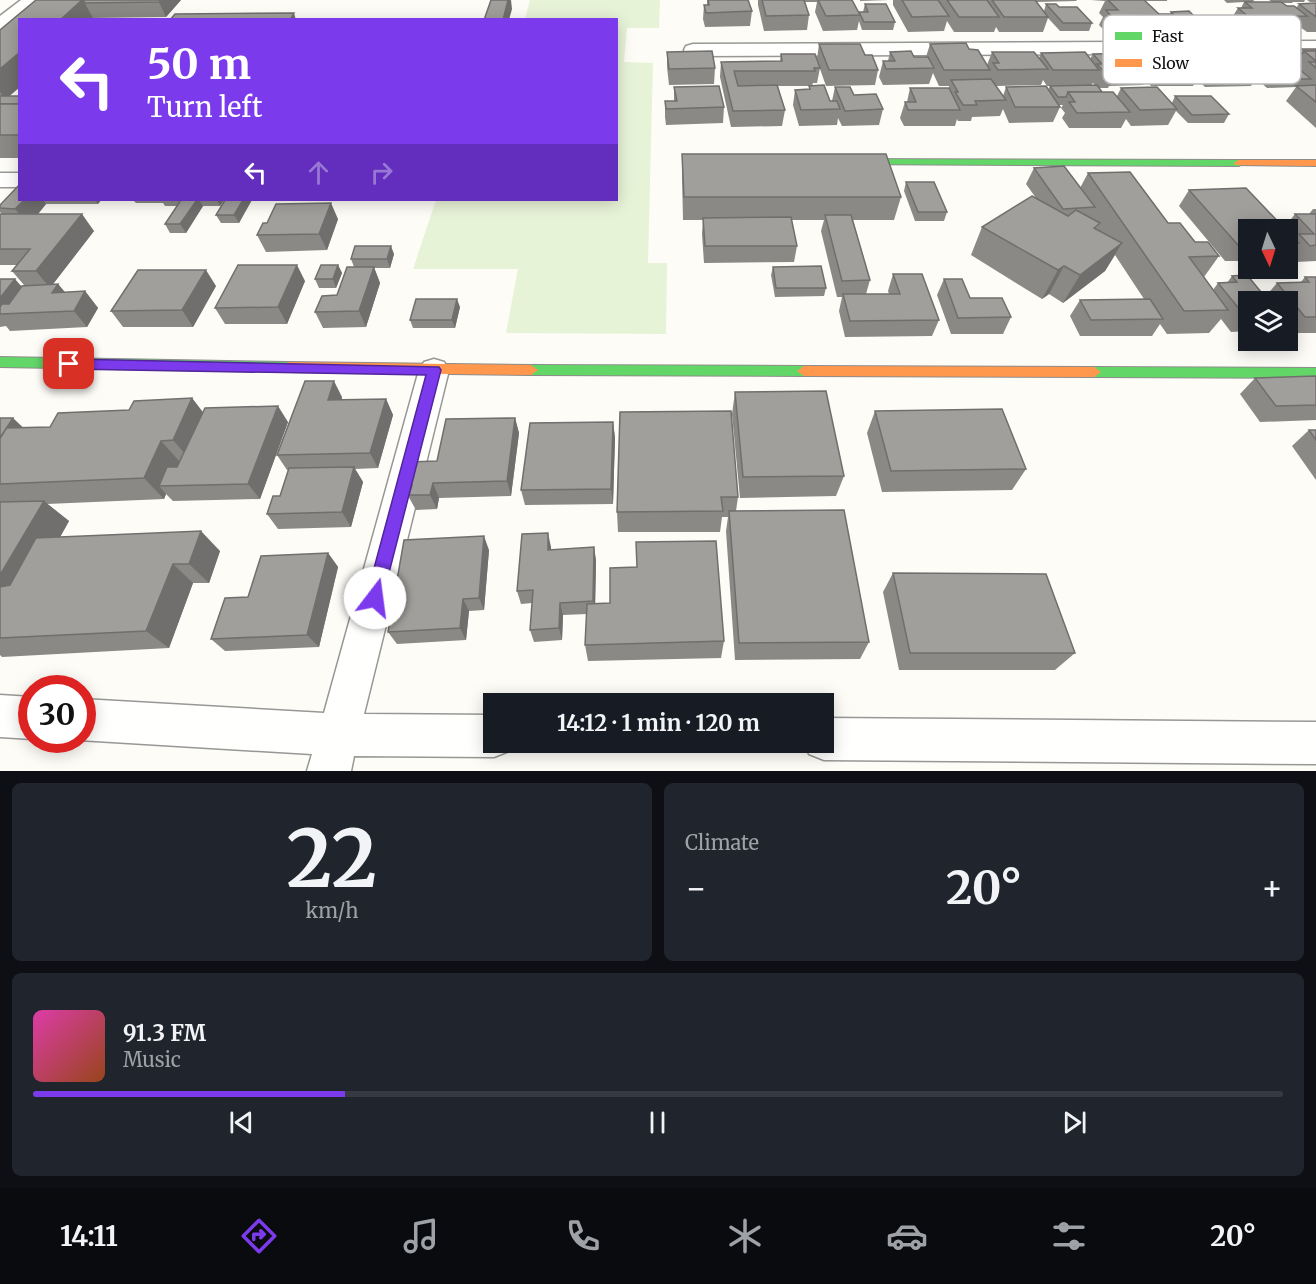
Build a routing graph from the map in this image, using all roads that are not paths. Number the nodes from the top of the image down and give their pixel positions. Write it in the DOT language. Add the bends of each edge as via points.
graph roads {
  1 [pos="32,0"];
  2 [pos="0,25"];
  3 [pos="1301,47"];
  4 [pos="1316,47"];
  5 [pos="1103,48"];
  6 [pos="693,50"];
  7 [pos="830,162"];
  8 [pos="1316,163"];
  9 [pos="0,180"];
  10 [pos="18,180"];
  11 [pos="0,362"];
  12 [pos="434,370"];
  13 [pos="1316,373"];
  14 [pos="0,716"];
  15 [pos="18,717"];
  16 [pos="96,722"];
  17 [pos="483,737"];
  18 [pos="834,739"];
  19 [pos="1316,743"];
  20 [pos="334,753"];
  1 -- 2 [label="street"];
  3 -- 4 [label="street"];
  5 -- 6 [label="street"];
  7 -- 8 [label="street"];
  9 -- 10 [label="street"];
  11 -- 12 [label="street"];
  12 -- 13 [label="street"];
  12 -- 20 [label="street"];
  14 -- 15 [label="street"];
  16 -- 20 [label="street"];
  17 -- 20 [label="street"];
  18 -- 19 [label="street"];
}
